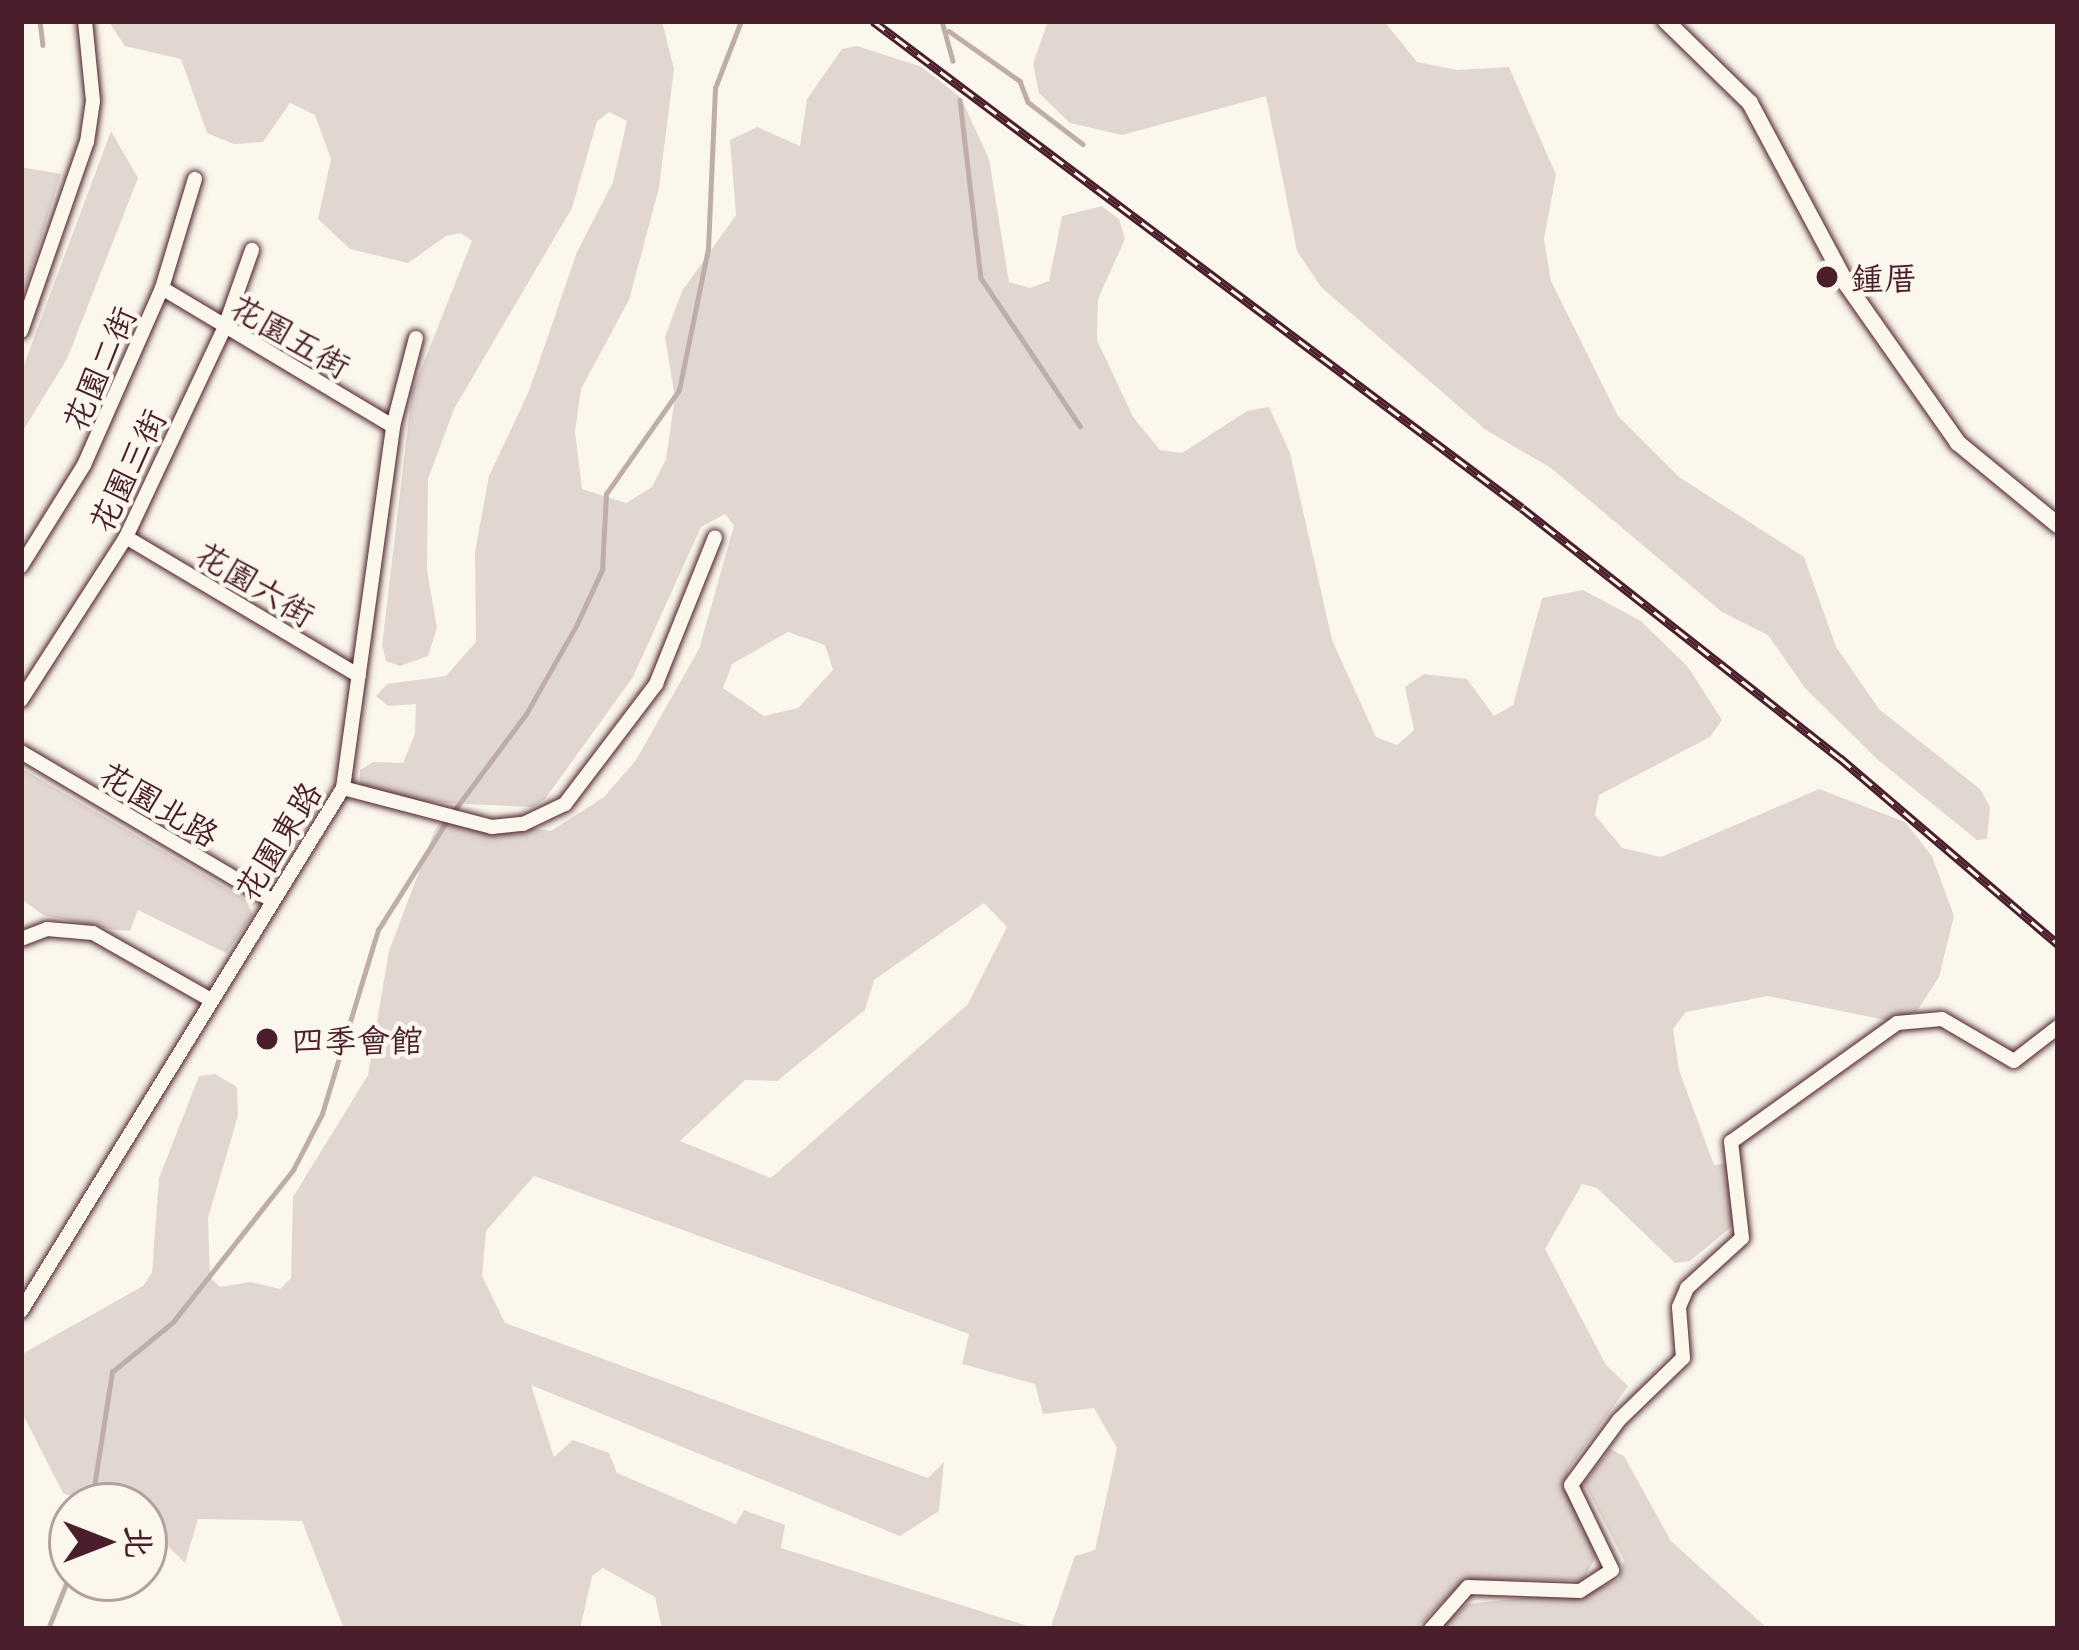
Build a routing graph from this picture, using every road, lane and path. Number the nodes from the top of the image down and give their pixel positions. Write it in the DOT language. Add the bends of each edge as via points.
graph roads {
  1 [pos="85,21"];
  2 [pos="1666,21"];
  3 [pos="195,179"];
  4 [pos="252,250"];
  5 [pos="162,289"];
  6 [pos="224,329"];
  7 [pos="21,331"];
  8 [pos="416,338"];
  9 [pos="393,426"];
  10 [pos="2058,525"];
  11 [pos="126,537"];
  12 [pos="715,537"];
  13 [pos="21,566"];
  14 [pos="359,676"];
  15 [pos="21,700"];
  16 [pos="21,752"];
  17 [pos="343,788"];
  18 [pos="271,900"];
  19 [pos="21,939"];
  20 [pos="211,1000"];
  21 [pos="2058,1028"];
  22 [pos="21,1311"];
  23 [pos="1431,1629"];
  1 -- 7 [label="street" via="93,101 87,142"];
  2 -- 10 [label="street" via="1750,103 1847,285 1958,443"];
  3 -- 5 [label="street, 花園二街"];
  4 -- 6 [label="street, 花園三街"];
  5 -- 6 [label="street, 花園五街"];
  5 -- 13 [label="street, 花園二街" via="84,465"];
  6 -- 9 [label="street, 花園五街"];
  6 -- 11 [label="street, 花園三街"];
  8 -- 9 [label="street, 花園東路"];
  9 -- 14 [label="street, 花園東路"];
  11 -- 14 [label="street, 花園六街"];
  11 -- 15 [label="street, 花園三街"];
  12 -- 17 [label="street" via="656,684 565,804 523,824 468,824"];
  14 -- 17 [label="street, 花園東路"];
  16 -- 18 [label="street, 花園北路"];
  17 -- 18 [label="street, 花園東路"];
  18 -- 20 [label="street, 花園東路"];
  19 -- 20 [label="street" via="47,929 93,933"];
  20 -- 22 [label="street, 花園東路"];
  21 -- 23 [label="street" via="2014,1060 1942,1019 1897,1023 1731,1142 1742,1238 1687,1288 1679,1307 1683,1358 1619,1420 1571,1485 1612,1570 1580,1591 1468,1587"];
}
